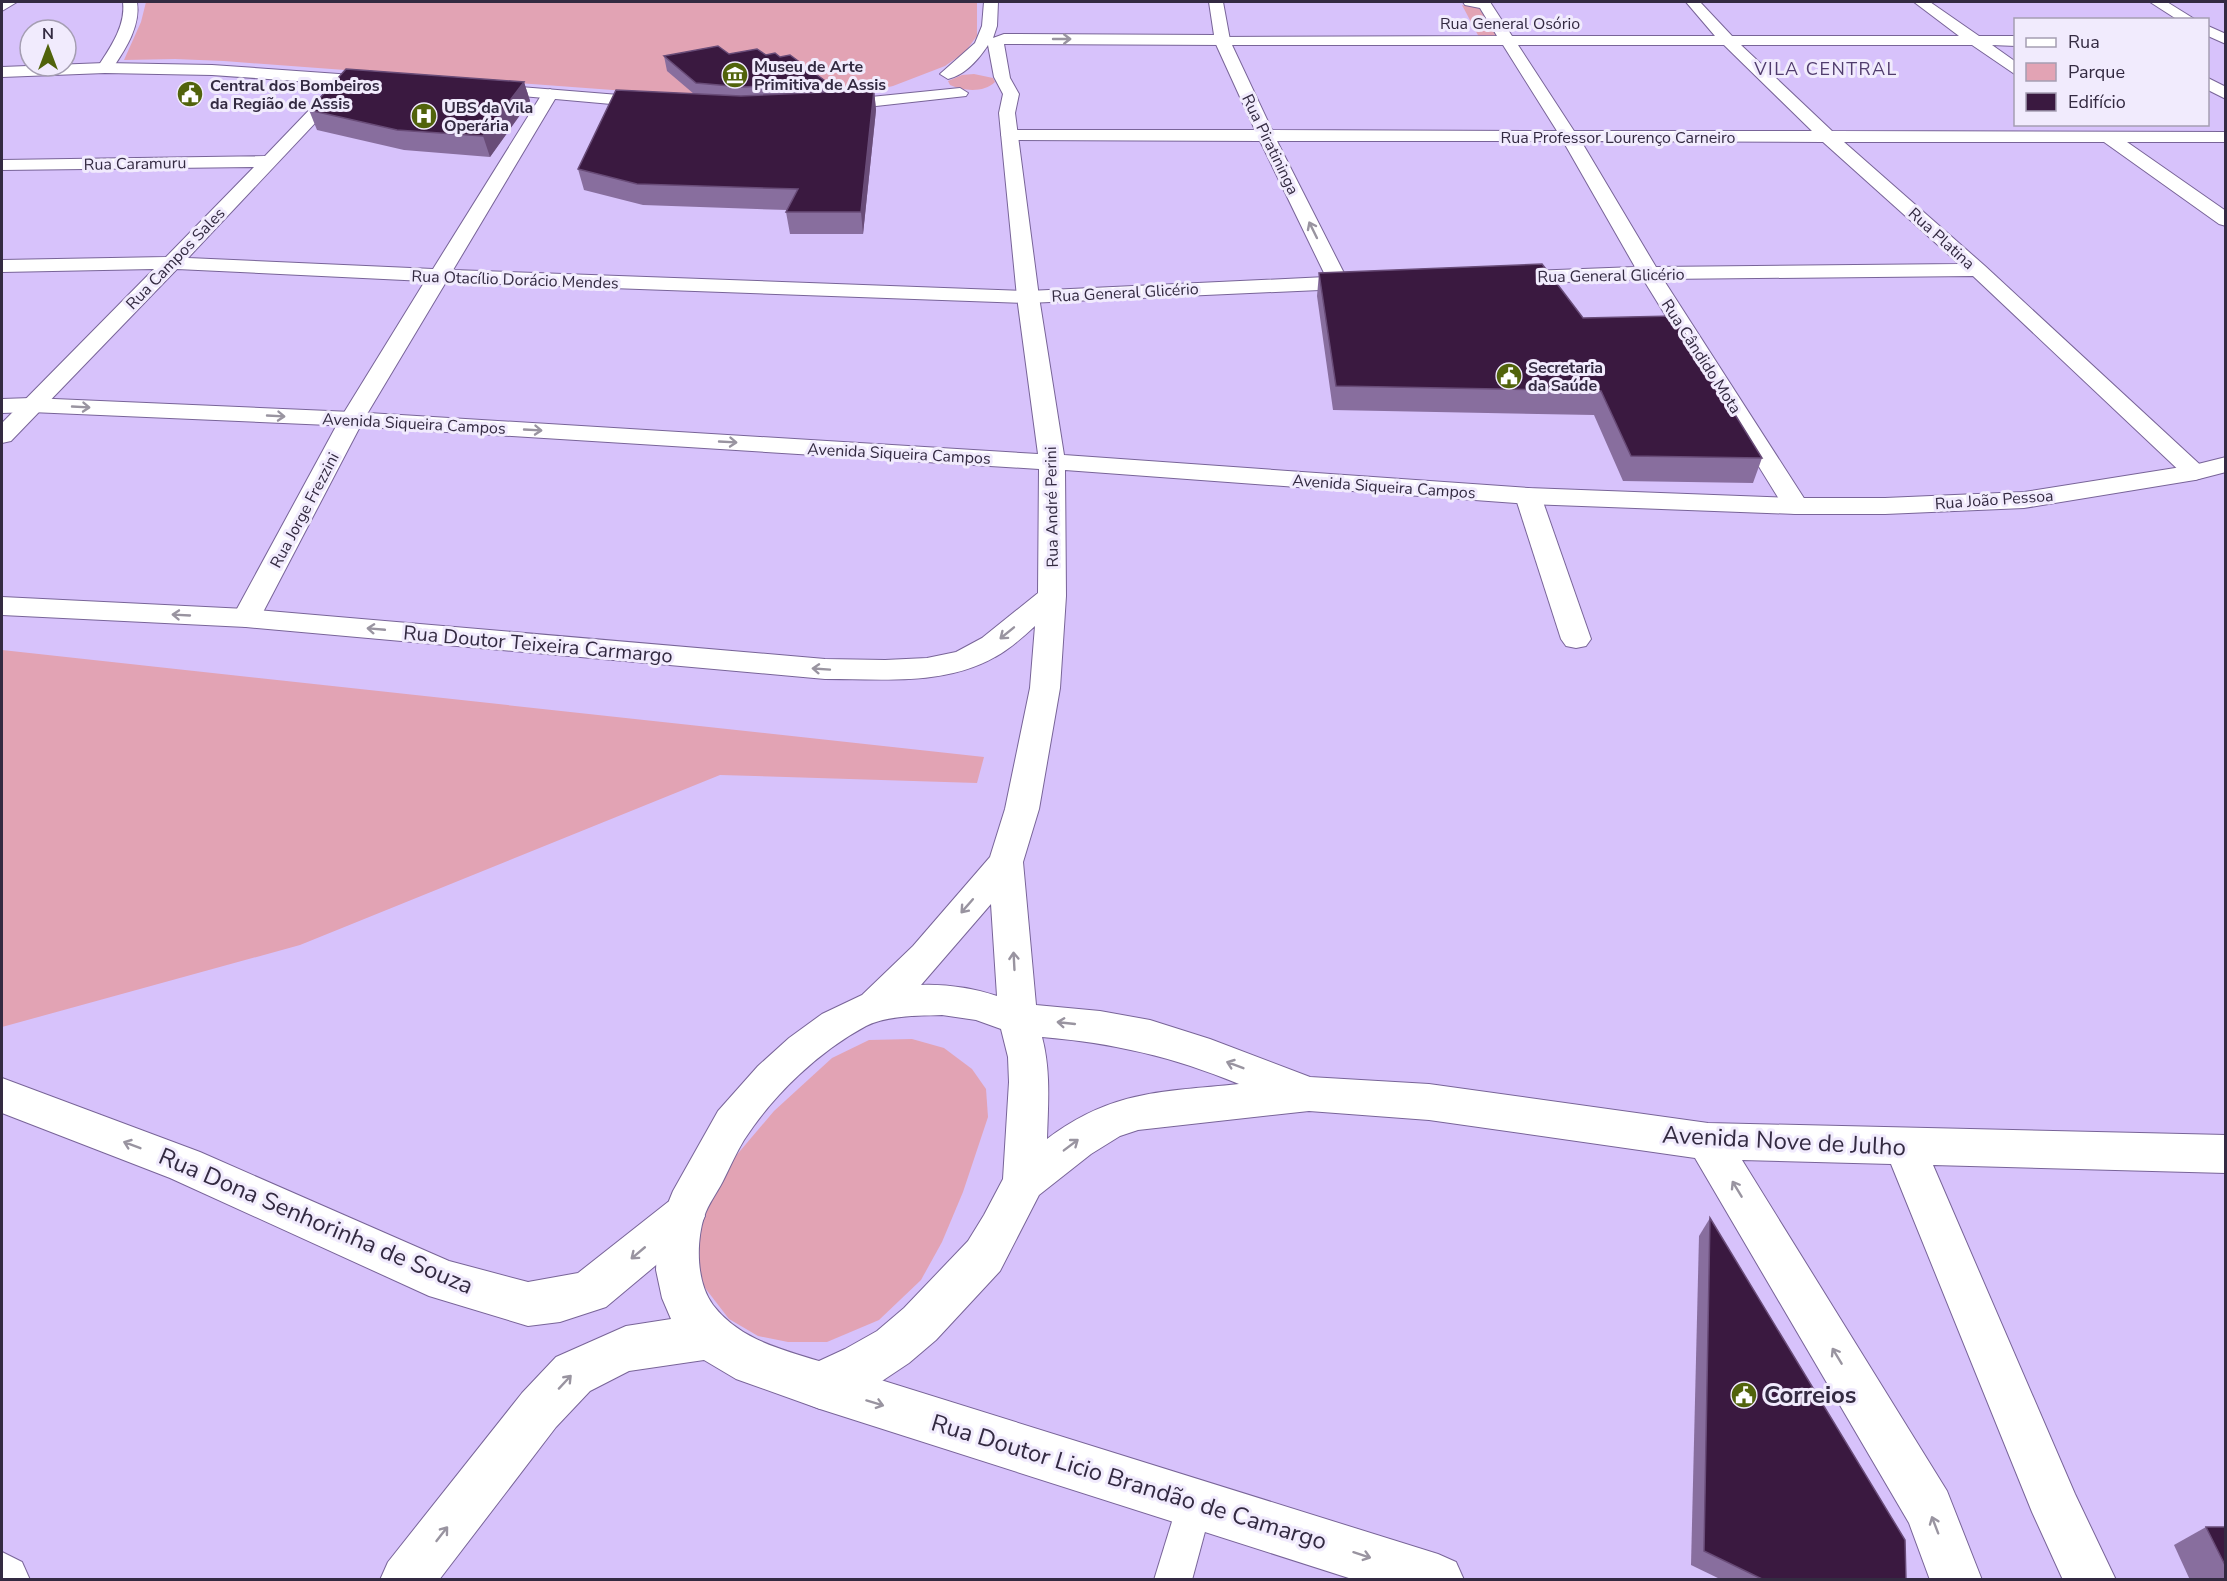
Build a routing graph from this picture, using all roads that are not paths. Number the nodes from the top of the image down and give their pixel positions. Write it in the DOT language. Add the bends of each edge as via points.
graph roads {
  1 [pos="10,2"];
  2 [pos="130,2"];
  3 [pos="991,2"];
  4 [pos="1216,2"];
  5 [pos="1470,2"];
  6 [pos="1693,2"];
  7 [pos="1921,2"];
  8 [pos="2157,2"];
  9 [pos="2,7"];
  10 [pos="2185,18"];
  11 [pos="2209,31"];
  12 [pos="1004,39"];
  13 [pos="1222,40"];
  14 [pos="1974,40"];
  15 [pos="2209,40"];
  16 [pos="2226,40"];
  17 [pos="1508,41"];
  18 [pos="2014,41"];
  19 [pos="1728,42"];
  20 [pos="105,68"];
  21 [pos="2014,69"];
  22 [pos="2,72"];
  23 [pos="944,75"];
  24 [pos="348,79"];
  25 [pos="395,83"];
  26 [pos="2209,84"];
  27 [pos="466,88"];
  28 [pos="984,90"];
  29 [pos="550,94"];
  30 [pos="2226,94"];
  31 [pos="676,104"];
  32 [pos="1007,113"];
  33 [pos="2094,126"];
  34 [pos="1010,135"];
  35 [pos="1266,136"];
  36 [pos="1569,136"];
  37 [pos="1828,137"];
  38 [pos="2108,137"];
  39 [pos="2226,137"];
  40 [pos="268,161"];
  41 [pos="6,168"];
  42 [pos="2226,220"];
  43 [pos="172,263"];
  44 [pos="2,266"];
  45 [pos="1978,270"];
  46 [pos="1649,273"];
  47 [pos="440,276"];
  48 [pos="1494,278"];
  49 [pos="1386,281"];
  50 [pos="1339,283"];
  51 [pos="1028,297"];
  52 [pos="31,405"];
  53 [pos="2,406"];
  54 [pos="352,419"];
  55 [pos="2,436"];
  56 [pos="1052,462"];
  57 [pos="2226,464"];
  58 [pos="2195,472"];
  59 [pos="1528,496"];
  60 [pos="1796,506"];
  61 [pos="1052,596"];
  62 [pos="2,606"];
  63 [pos="246,618"];
  64 [pos="1576,639"];
  65 [pos="1006,862"];
  66 [pos="875,1007"];
  67 [pos="1018,1019"];
  68 [pos="1309,1094"];
  69 [pos="2,1095"];
  70 [pos="1708,1141"];
  71 [pos="1905,1148"];
  72 [pos="2226,1154"];
  73 [pos="1024,1181"];
  74 [pos="683,1216"];
  75 [pos="711,1336"];
  76 [pos="819,1385"];
  77 [pos="1195,1502"];
  78 [pos="406,1580"];
  79 [pos="1173,1580"];
  80 [pos="1438,1580"];
  81 [pos="1956,1580"];
  82 [pos="2090,1580"];
  1 -- 9 [label="street"];
  2 -- 20 [label="street" via="127,29"];
  3 -- 23 [label="street" via="990,30 984,40 971,57"];
  4 -- 13 [label="street, Rua Piratininga"];
  5 -- 17 [label="street, Rua Cândido Mota" via="1485,5"];
  6 -- 19 [label="street, Rua Platina"];
  7 -- 14 [label="street"];
  8 -- 10 [label="street"];
  11 -- 16 [label="street"];
  12 -- 13 [label="street, Rua General Osório, one-way"];
  12 -- 28 [label="street, Rua André Perini" via="997,41"];
  13 -- 17 [label="street, Rua General Osório" via="1464,35"];
  13 -- 35 [label="street, Rua Piratininga"];
  14 -- 18 [label="street, Rua General Osório"];
  14 -- 19 [label="street, Rua General Osório"];
  14 -- 21 [label="street"];
  15 -- 16 [label="street"];
  17 -- 19 [label="street, Rua General Osório"];
  17 -- 36 [label="street, Rua Cândido Mota"];
  19 -- 37 [label="street, Rua Platina"];
  20 -- 22 [label="street"];
  20 -- 24 [label="street"];
  23 -- 28 [label="street" via="982,70"];
  23 -- 28 [label="street" via="937,82 939,86"];
  23 -- 28 [label="street" via="910,87 817,107"];
  24 -- 25 [label="street"];
  24 -- 40 [label="street, Rua Campos Sales"];
  26 -- 30 [label="street"];
  27 -- 29 [label="street"];
  28 -- 32 [label="street"];
  28 -- 32 [label="street, Rua André Perini" via="1011,94"];
  29 -- 31 [label="street"];
  29 -- 47 [label="street, Rua Jorge Frezzini"];
  32 -- 34 [label="street, Rua André Perini"];
  33 -- 38 [label="street"];
  34 -- 35 [label="street, Rua Professor Lourenço Carneiro"];
  34 -- 51 [label="street, Rua André Perini"];
  35 -- 36 [label="street, Rua Professor Lourenço Carneiro"];
  50 -- 35 [label="street, Rua Piratininga, one-way"];
  36 -- 37 [label="street, Rua Professor Lourenço Carneiro"];
  36 -- 46 [label="street, Rua Cândido Mota"];
  37 -- 38 [label="street, Rua Professor Lourenço Carneiro"];
  37 -- 45 [label="street, Rua Platina"];
  38 -- 39 [label="street, Rua Professor Lourenço Carneiro"];
  38 -- 42 [label="street"];
  40 -- 41 [label="street, Rua Caramuru"];
  40 -- 43 [label="street, Rua Campos Sales"];
  43 -- 44 [label="street, Rua Otacílio Dorácio Mendes"];
  43 -- 47 [label="street, Rua Otacílio Dorácio Mendes"];
  43 -- 52 [label="street, Rua Campos Sales"];
  45 -- 46 [label="street, Rua General Glicério"];
  45 -- 58 [label="street, Rua Platina"];
  46 -- 48 [label="street, Rua General Glicério"];
  46 -- 60 [label="street, Rua Cândido Mota"];
  47 -- 51 [label="street, Rua Otacílio Dorácio Mendes"];
  47 -- 54 [label="street, Rua Jorge Frezzini"];
  49 -- 50 [label="street, Rua General Glicério"];
  50 -- 51 [label="street, Rua General Glicério"];
  51 -- 56 [label="street, Rua André Perini"];
  52 -- 53 [label="street, Avenida Siqueira Campos"];
  52 -- 54 [label="street, Avenida Siqueira Campos, one-way"];
  52 -- 55 [label="street, Rua Campos Sales"];
  54 -- 56 [label="street, Avenida Siqueira Campos, one-way"];
  54 -- 63 [label="street, Rua Jorge Frezzini"];
  56 -- 59 [label="street, Avenida Siqueira Campos"];
  56 -- 61 [label="street, Rua André Perini"];
  57 -- 58 [label="street, Rua João Pessoa"];
  58 -- 60 [label="street, Rua João Pessoa" via="2024,500"];
  59 -- 60 [label="street, Avenida Siqueira Campos"];
  59 -- 64 [label="street"];
  61 -- 63 [label="street, Rua Doutor Teixeira Carmargo, one-way" via="984,651 928,668 903,669 825,669"];
  61 -- 65 [label="street, Rua André Perini" via="1045,688 1022,809"];
  63 -- 62 [label="street, Rua Doutor Teixeira Carmargo, one-way"];
  65 -- 66 [label="street, Rua André Perini, one-way" via="926,956"];
  67 -- 65 [label="street, Rua André Perini, one-way"];
  66 -- 67 [label="street, Avenida Nove de Julho" via="942,1000 977,1005"];
  66 -- 74 [label="street" via="854,1015 774,1075 731,1125"];
  68 -- 67 [label="street, Avenida Nove de Julho, one-way" via="1157,1038 1114,1029"];
  67 -- 73 [label="street, Rua André Perini" via="1028,1058 1029,1082"];
  68 -- 70 [label="street, Avenida Nove de Julho" via="1429,1102"];
  73 -- 68 [label="street, Avenida Nove de Julho, one-way" via="1107,1122 1138,1113"];
  74 -- 69 [label="street, Rua Dona Senhorinha de Souza, one-way" via="590,1292 528,1304 445,1281 185,1165"];
  70 -- 71 [label="street, Avenida Nove de Julho"];
  81 -- 70 [label="street, one-way" via="1929,1509"];
  71 -- 72 [label="street, Avenida Nove de Julho"];
  71 -- 82 [label="street" via="2057,1512"];
  73 -- 76 [label="street" via="984,1256 920,1324 862,1366"];
  74 -- 75 [label="street, Rua Doutor Licio Brandão de Camargo" via="676,1251 683,1286 688,1305"];
  75 -- 76 [label="street, Rua Doutor Licio Brandão de Camargo" via="746,1361"];
  78 -- 75 [label="street, one-way" via="539,1410 573,1374 626,1349"];
  76 -- 77 [label="street, Rua Doutor Licio Brandão de Camargo, one-way"];
  77 -- 79 [label="lane"];
  77 -- 80 [label="street, Rua Doutor Licio Brandão de Camargo, one-way"];
}
